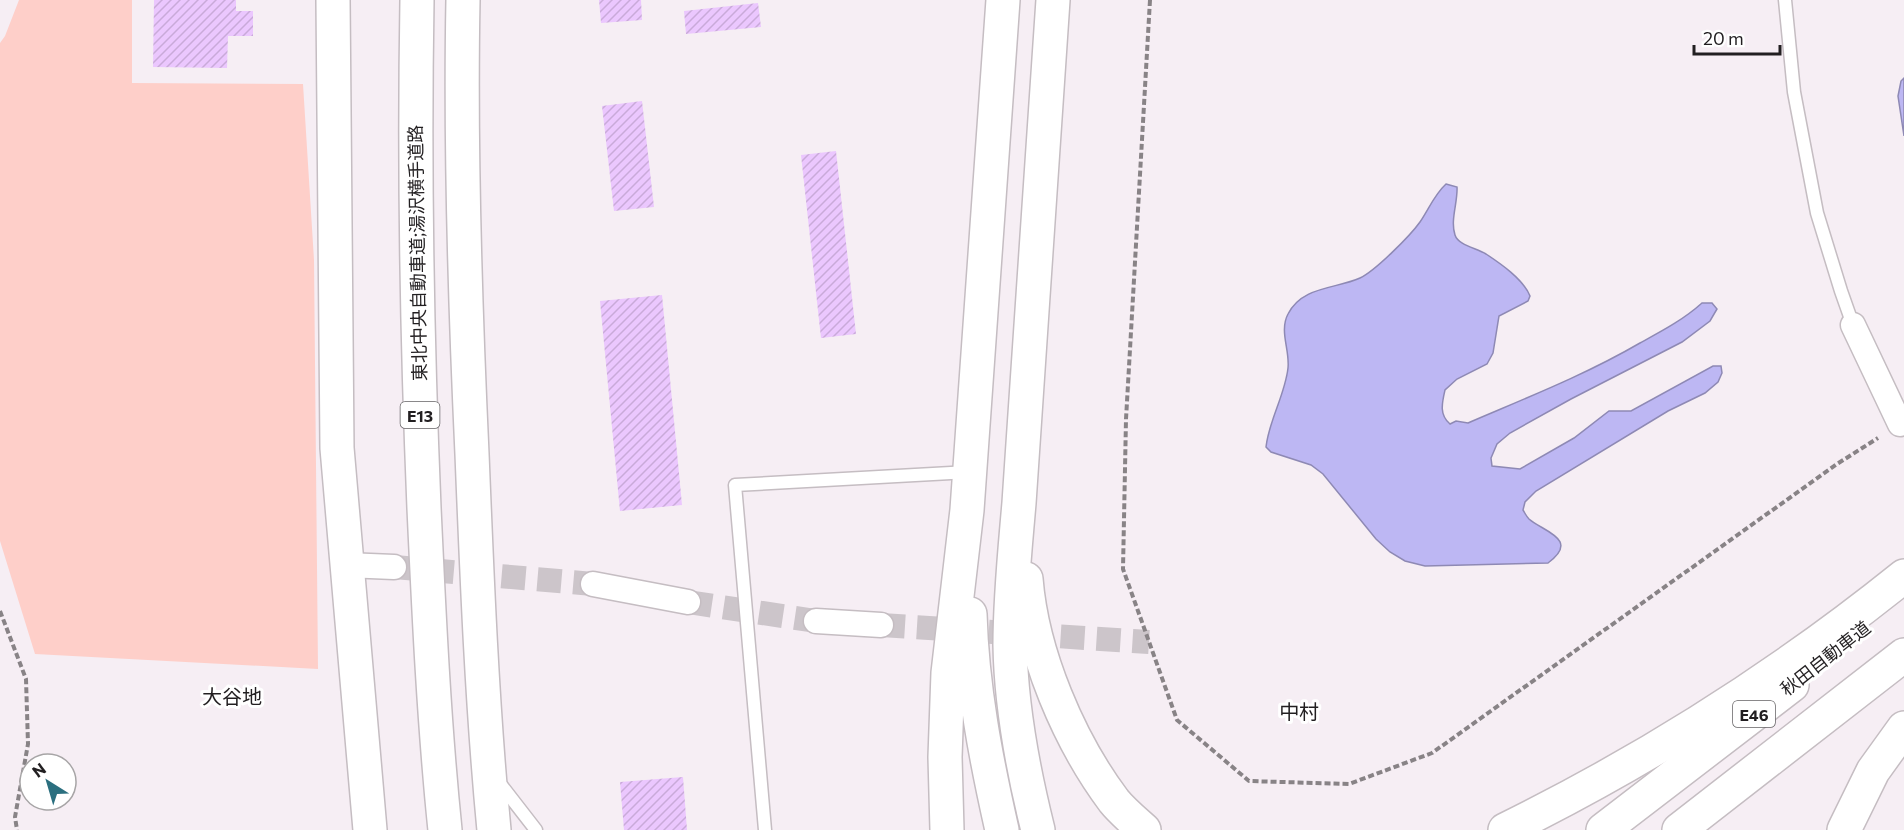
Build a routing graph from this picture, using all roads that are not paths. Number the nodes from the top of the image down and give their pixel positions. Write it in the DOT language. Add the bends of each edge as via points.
graph roads {
  1 [pos="333,0"];
  2 [pos="417,0"];
  3 [pos="463,0"];
  4 [pos="481,0"];
  5 [pos="1004,0"];
  6 [pos="1053,0"];
  7 [pos="1785,0"];
  8 [pos="1853,325"];
  9 [pos="1902,422"];
  10 [pos="970,472"];
  11 [pos="1019,503"];
  12 [pos="967,510"];
  13 [pos="346,565"];
  14 [pos="394,567"];
  15 [pos="1904,576"];
  16 [pos="593,584"];
  17 [pos="1904,595"];
  18 [pos="688,602"];
  19 [pos="478,616"];
  20 [pos="816,621"];
  21 [pos="881,625"];
  22 [pos="1904,656"];
  23 [pos="1904,728"];
  24 [pos="488,769"];
  25 [pos="370,830"];
  26 [pos="445,830"];
  27 [pos="494,830"];
  28 [pos="536,830"];
  29 [pos="765,830"];
  30 [pos="947,830"];
  31 [pos="1002,830"];
  32 [pos="1038,830"];
  33 [pos="1144,830"];
  34 [pos="1505,830"];
  35 [pos="1603,830"];
  36 [pos="1679,830"];
  37 [pos="1844,830"];
  1 -- 13 [label="main road" via="337,448"];
  2 -- 26 [label="main road, 東北中央自動車道;湯沢横手道路 / E13" via="418,373 429,619"];
  3 -- 19 [label="main road" via="467,347"];
  4 -- 19 [label="main road"];
  5 -- 10 [label="main road"];
  6 -- 11 [label="main road"];
  7 -- 8 [label="lane" via="1794,92 1817,213"];
  8 -- 9 [label="street"];
  10 -- 12 [label="main road"];
  10 -- 29 [label="lane" via="735,485"];
  11 -- 32 [label="main road" via="1010,647 1016,721"];
  11 -- 33 [label="main road" via="1029,602 1040,649 1062,711 1115,802"];
  12 -- 30 [label="main road" via="948,673"];
  12 -- 31 [label="main road" via="971,644 980,721"];
  13 -- 14 [label="street"];
  13 -- 25 [label="main road"];
  15 -- 34 [label="main road" via="1775,672 1658,748"];
  16 -- 18 [label="street"];
  17 -- 35 [label="main road, 秋田自動車道 / E46"];
  19 -- 24 [label="main road"];
  20 -- 21 [label="street"];
  22 -- 36 [label="main road, E46"];
  23 -- 37 [label="main road" via="1873,771"];
  24 -- 27 [label="main road"];
  24 -- 28 [label="lane"];
}
